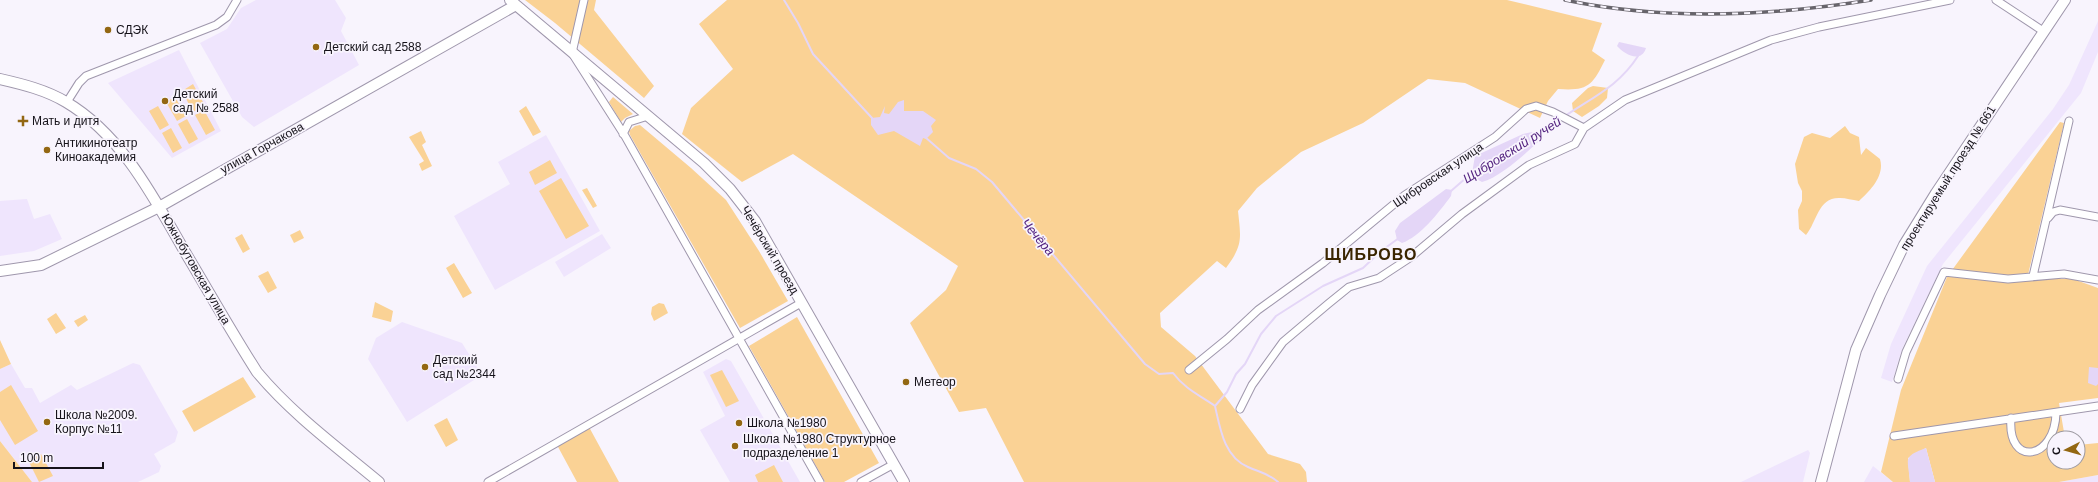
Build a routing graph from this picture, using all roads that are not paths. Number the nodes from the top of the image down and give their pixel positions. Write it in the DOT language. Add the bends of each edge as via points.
graph roads {
  1 [pos="238,0"];
  2 [pos="584,0"];
  3 [pos="1950,0"];
  4 [pos="1996,0"];
  5 [pos="2064,0"];
  6 [pos="513,2"];
  7 [pos="2042,31"];
  8 [pos="572,53"];
  9 [pos="0,79"];
  10 [pos="67,102"];
  11 [pos="648,116"];
  12 [pos="2069,121"];
  13 [pos="1584,128"];
  14 [pos="623,134"];
  15 [pos="159,207"];
  16 [pos="2098,217"];
  17 [pos="2047,219"];
  18 [pos="0,271"];
  19 [pos="2033,276"];
  20 [pos="2098,280"];
  21 [pos="801,303"];
  22 [pos="740,338"];
  23 [pos="1189,370"];
  24 [pos="1898,380"];
  25 [pos="2098,406"];
  26 [pos="1240,409"];
  27 [pos="2056,413"];
  28 [pos="2011,418"];
  29 [pos="1894,436"];
  30 [pos="894,464"];
  31 [pos="379,482"];
  32 [pos="488,482"];
  33 [pos="820,482"];
  34 [pos="861,482"];
  35 [pos="904,482"];
  36 [pos="1821,482"];
  1 -- 10 [label="street" via="227,17 216,26 86,76 78,82"];
  2 -- 8 [label="street"];
  3 -- 13 [label="street" via="1772,40 1625,100"];
  4 -- 7 [label="street"];
  5 -- 7 [label="main road, проектируемый проезд № 661"];
  6 -- 8 [label="main road, Чечёрский проезд"];
  6 -- 15 [label="main road, улица Горчакова"];
  7 -- 36 [label="main road, проектируемый проезд № 661" via="1936,193 1897,259 1856,350"];
  8 -- 11 [label="main road, Чечёрский проезд"];
  8 -- 14 [label="street"];
  9 -- 10 [label="main road, Южнобутовская улица" via="23,84"];
  10 -- 15 [label="main road, Южнобутовская улица" via="93,122 115,144"];
  11 -- 14 [label="street" via="629,122"];
  11 -- 21 [label="main road, Чечёрский проезд" via="730,188 755,221"];
  12 -- 17 [label="street"];
  13 -- 23 [label="street, Щибровская улица" via="1536,106 1526,109 1495,136 1405,195 1323,263 1258,310"];
  13 -- 26 [label="street" via="1576,144 1529,165 1462,214 1411,257 1379,278 1349,287 1328,304 1283,342 1252,385"];
  14 -- 22 [label="street"];
  15 -- 18 [label="main road, улица Горчакова" via="40,265"];
  15 -- 31 [label="main road, Южнобутовская улица" via="257,372 306,422"];
  16 -- 17 [label="street" via="2060,210"];
  17 -- 19 [label="street"];
  19 -- 20 [label="street" via="2064,274"];
  19 -- 24 [label="street" via="2008,279 1944,272 1906,352"];
  21 -- 22 [label="street"];
  21 -- 30 [label="main road, Чечёрский проезд"];
  22 -- 32 [label="street"];
  22 -- 33 [label="street"];
  25 -- 27 [label="street"];
  27 -- 28 [label="street"];
  27 -- 28 [label="street" via="2052,436 2038,451 2032,452 2017,446 2011,437"];
  28 -- 29 [label="street"];
  30 -- 34 [label="street"];
  30 -- 35 [label="main road, Чечёрский проезд"];
}
